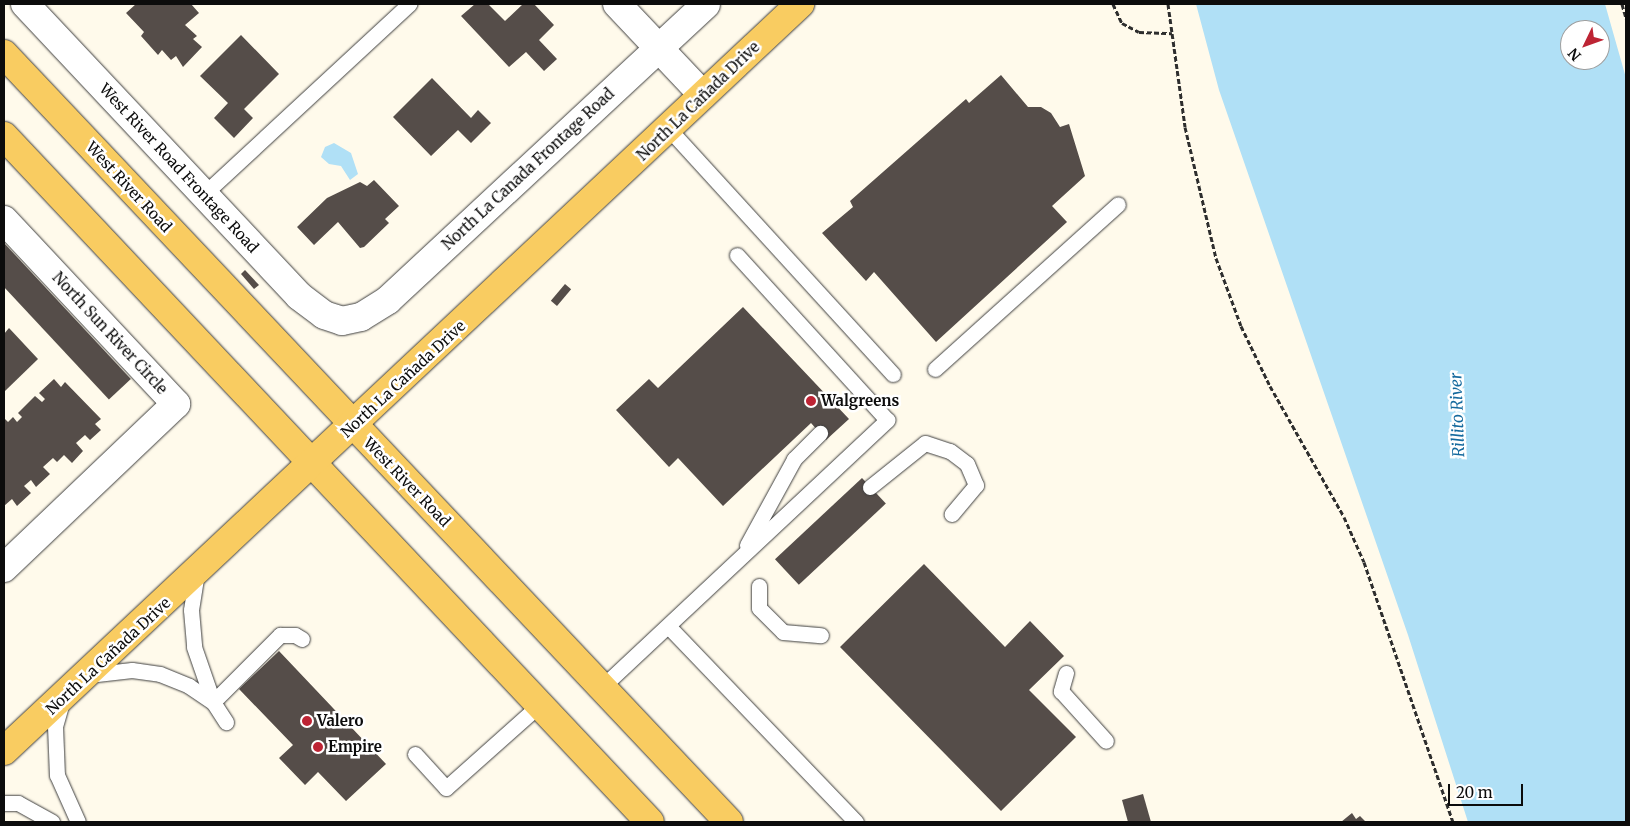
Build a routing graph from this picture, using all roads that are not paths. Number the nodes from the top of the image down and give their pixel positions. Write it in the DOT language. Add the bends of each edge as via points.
graph roads {
  1 [pos="25,4"];
  2 [pos="408,4"];
  3 [pos="617,4"];
  4 [pos="706,4"];
  5 [pos="800,4"];
  6 [pos="659,47"];
  7 [pos="4,54"];
  8 [pos="703,95"];
  9 [pos="669,129"];
  10 [pos="4,136"];
  11 [pos="204,194"];
  12 [pos="1118,204"];
  13 [pos="4,220"];
  14 [pos="737,255"];
  15 [pos="342,321"];
  16 [pos="935,369"];
  17 [pos="893,374"];
  18 [pos="353,426"];
  19 [pos="820,433"];
  20 [pos="313,463"];
  21 [pos="870,487"];
  22 [pos="952,514"];
  23 [pos="741,558"];
  24 [pos="4,568"];
  25 [pos="196,572"];
  26 [pos="760,586"];
  27 [pos="669,627"];
  28 [pos="821,635"];
  29 [pos="302,639"];
  30 [pos="1066,673"];
  31 [pos="88,675"];
  32 [pos="602,687"];
  33 [pos="64,697"];
  34 [pos="213,702"];
  35 [pos="539,704"];
  36 [pos="226,722"];
  37 [pos="1106,741"];
  38 [pos="4,751"];
  39 [pos="415,754"];
  40 [pos="4,803"];
  41 [pos="52,822"];
  42 [pos="78,822"];
  43 [pos="650,822"];
  44 [pos="729,822"];
  45 [pos="856,822"];
  1 -- 11 [label="street, West River Road Frontage Road"];
  2 -- 11 [label="lane"];
  3 -- 6 [label="street"];
  4 -- 6 [label="street, North La Canada Frontage Road"];
  5 -- 8 [label="main road, North La Cañada Drive"];
  6 -- 8 [label="street"];
  6 -- 15 [label="street, North La Canada Frontage Road" via="388,300 361,317"];
  7 -- 18 [label="main road, West River Road"];
  8 -- 9 [label="main road, North La Cañada Drive"];
  9 -- 17 [label="lane"];
  9 -- 18 [label="main road, North La Cañada Drive"];
  10 -- 20 [label="main road"];
  11 -- 15 [label="street, West River Road Frontage Road" via="299,296 324,315"];
  12 -- 16 [label="lane"];
  13 -- 24 [label="street, North Sun River Circle" via="176,404"];
  14 -- 23 [label="lane" via="887,420"];
  18 -- 20 [label="main road, North La Cañada Drive"];
  18 -- 32 [label="main road, West River Road"];
  19 -- 23 [label="lane" via="794,458"];
  20 -- 25 [label="main road, North La Cañada Drive"];
  20 -- 35 [label="main road"];
  21 -- 22 [label="lane" via="924,444 950,451 967,464 976,485"];
  23 -- 27 [label="lane"];
  25 -- 31 [label="main road, North La Cañada Drive"];
  25 -- 34 [label="lane" via="191,631"];
  26 -- 28 [label="lane" via="759,608 782,632"];
  27 -- 32 [label="lane"];
  27 -- 45 [label="lane"];
  29 -- 34 [label="lane" via="294,635 280,635"];
  30 -- 37 [label="lane" via="1061,690"];
  31 -- 33 [label="main road, North La Cañada Drive"];
  31 -- 34 [label="lane" via="132,670 160,674 189,686"];
  32 -- 44 [label="main road, West River Road"];
  33 -- 38 [label="main road, North La Cañada Drive"];
  33 -- 42 [label="lane" via="55,726 57,775"];
  34 -- 36 [label="lane"];
  35 -- 39 [label="lane" via="446,788"];
  35 -- 43 [label="main road"];
  40 -- 41 [label="lane" via="18,803"];
}
